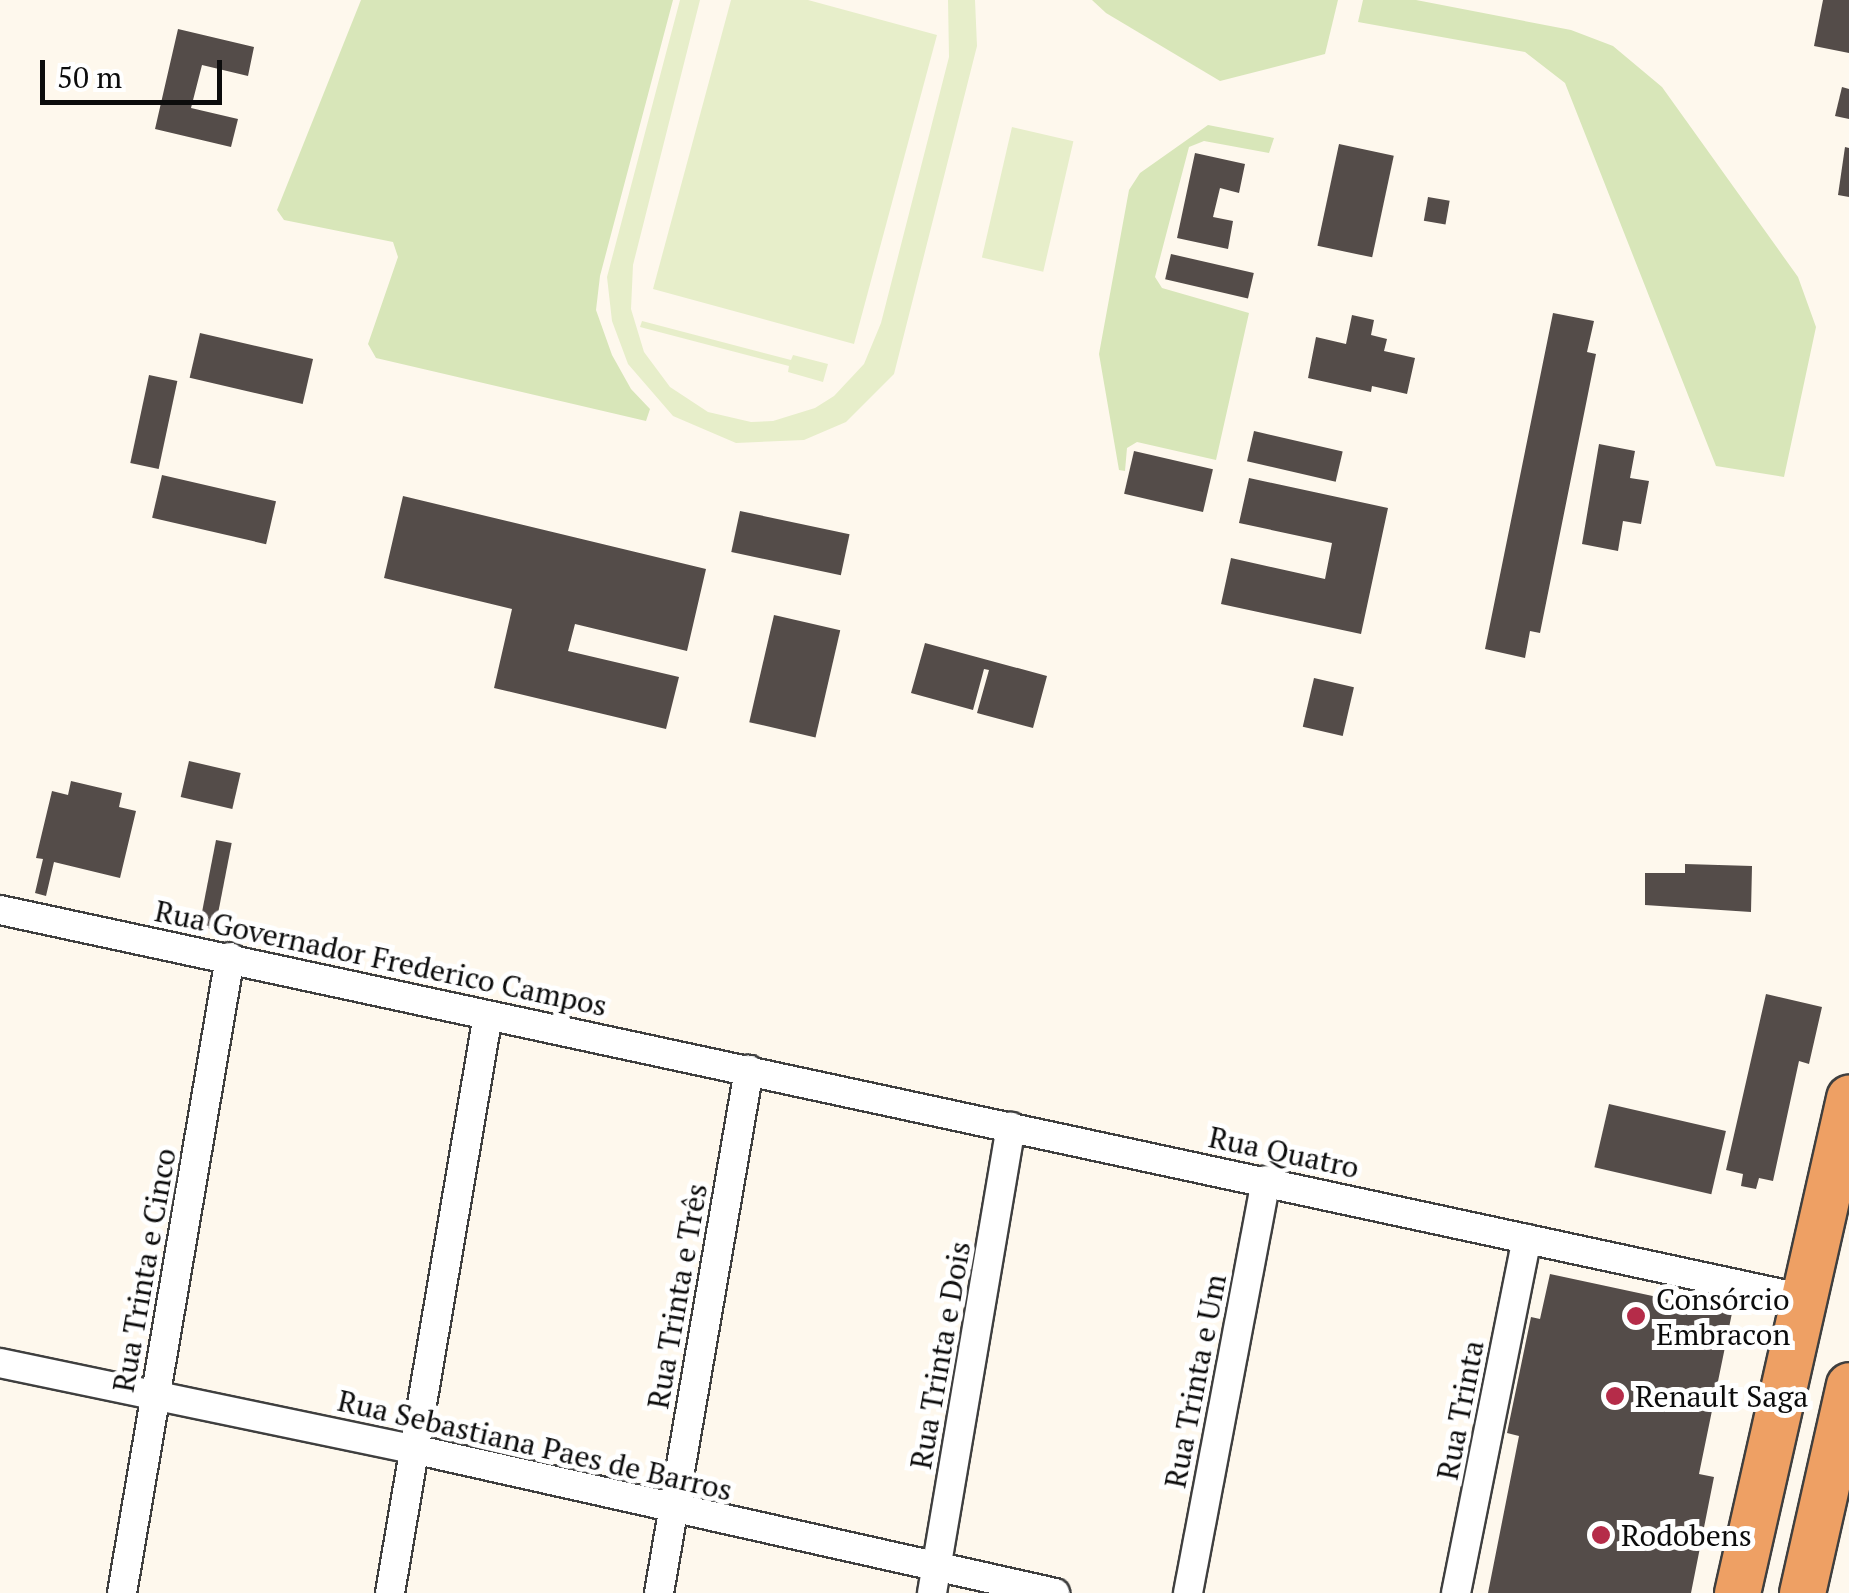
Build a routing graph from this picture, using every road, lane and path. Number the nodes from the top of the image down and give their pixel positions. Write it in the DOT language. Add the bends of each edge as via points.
graph roads {
  1 [pos="0,910"];
  2 [pos="230,957"];
  3 [pos="488,1015"];
  4 [pos="749,1070"];
  5 [pos="1849,1098"];
  6 [pos="1011,1127"];
  7 [pos="1266,1180"];
  8 [pos="1527,1239"];
  9 [pos="1806,1299"];
  10 [pos="0,1363"];
  11 [pos="1849,1385"];
  12 [pos="156,1396"];
  13 [pos="412,1449"];
  14 [pos="674,1509"];
  15 [pos="934,1581"];
  16 [pos="122,1593"];
  17 [pos="390,1593"];
  18 [pos="659,1593"];
  19 [pos="1054,1593"];
  20 [pos="1188,1593"];
  21 [pos="1456,1593"];
  22 [pos="1737,1593"];
  23 [pos="1802,1593"];
  1 -- 2 [label="street, Rua Governador Frederico Campos"];
  2 -- 3 [label="street, Rua Governador Frederico Campos"];
  2 -- 12 [label="street, Rua Trinta e Cinco"];
  3 -- 4 [label="street, Rua Governador Frederico Campos"];
  3 -- 13 [label="street"];
  4 -- 6 [label="street, Rua Quatro"];
  4 -- 14 [label="street, Rua Trinta e Três"];
  5 -- 9 [label="highway"];
  6 -- 7 [label="street, Rua Quatro"];
  6 -- 15 [label="street, Rua Trinta e Dois"];
  7 -- 8 [label="street, Rua Quatro"];
  7 -- 20 [label="street, Rua Trinta e Um"];
  8 -- 9 [label="street, Rua Quatro"];
  8 -- 21 [label="street, Rua Trinta"];
  9 -- 22 [label="highway"];
  10 -- 12 [label="street, Rua Sebastiana Paes de Barros"];
  11 -- 23 [label="highway"];
  12 -- 13 [label="street, Rua Sebastiana Paes de Barros"];
  12 -- 16 [label="street, Rua Trinta e Cinco"];
  13 -- 14 [label="street, Rua Sebastiana Paes de Barros"];
  13 -- 17 [label="street"];
  14 -- 15 [label="street, Rua Sebastiana Paes de Barros"];
  14 -- 18 [label="street, Rua Trinta e Três"];
  15 -- 19 [label="street, Rua Sebastiana Paes de Barros"];
}
